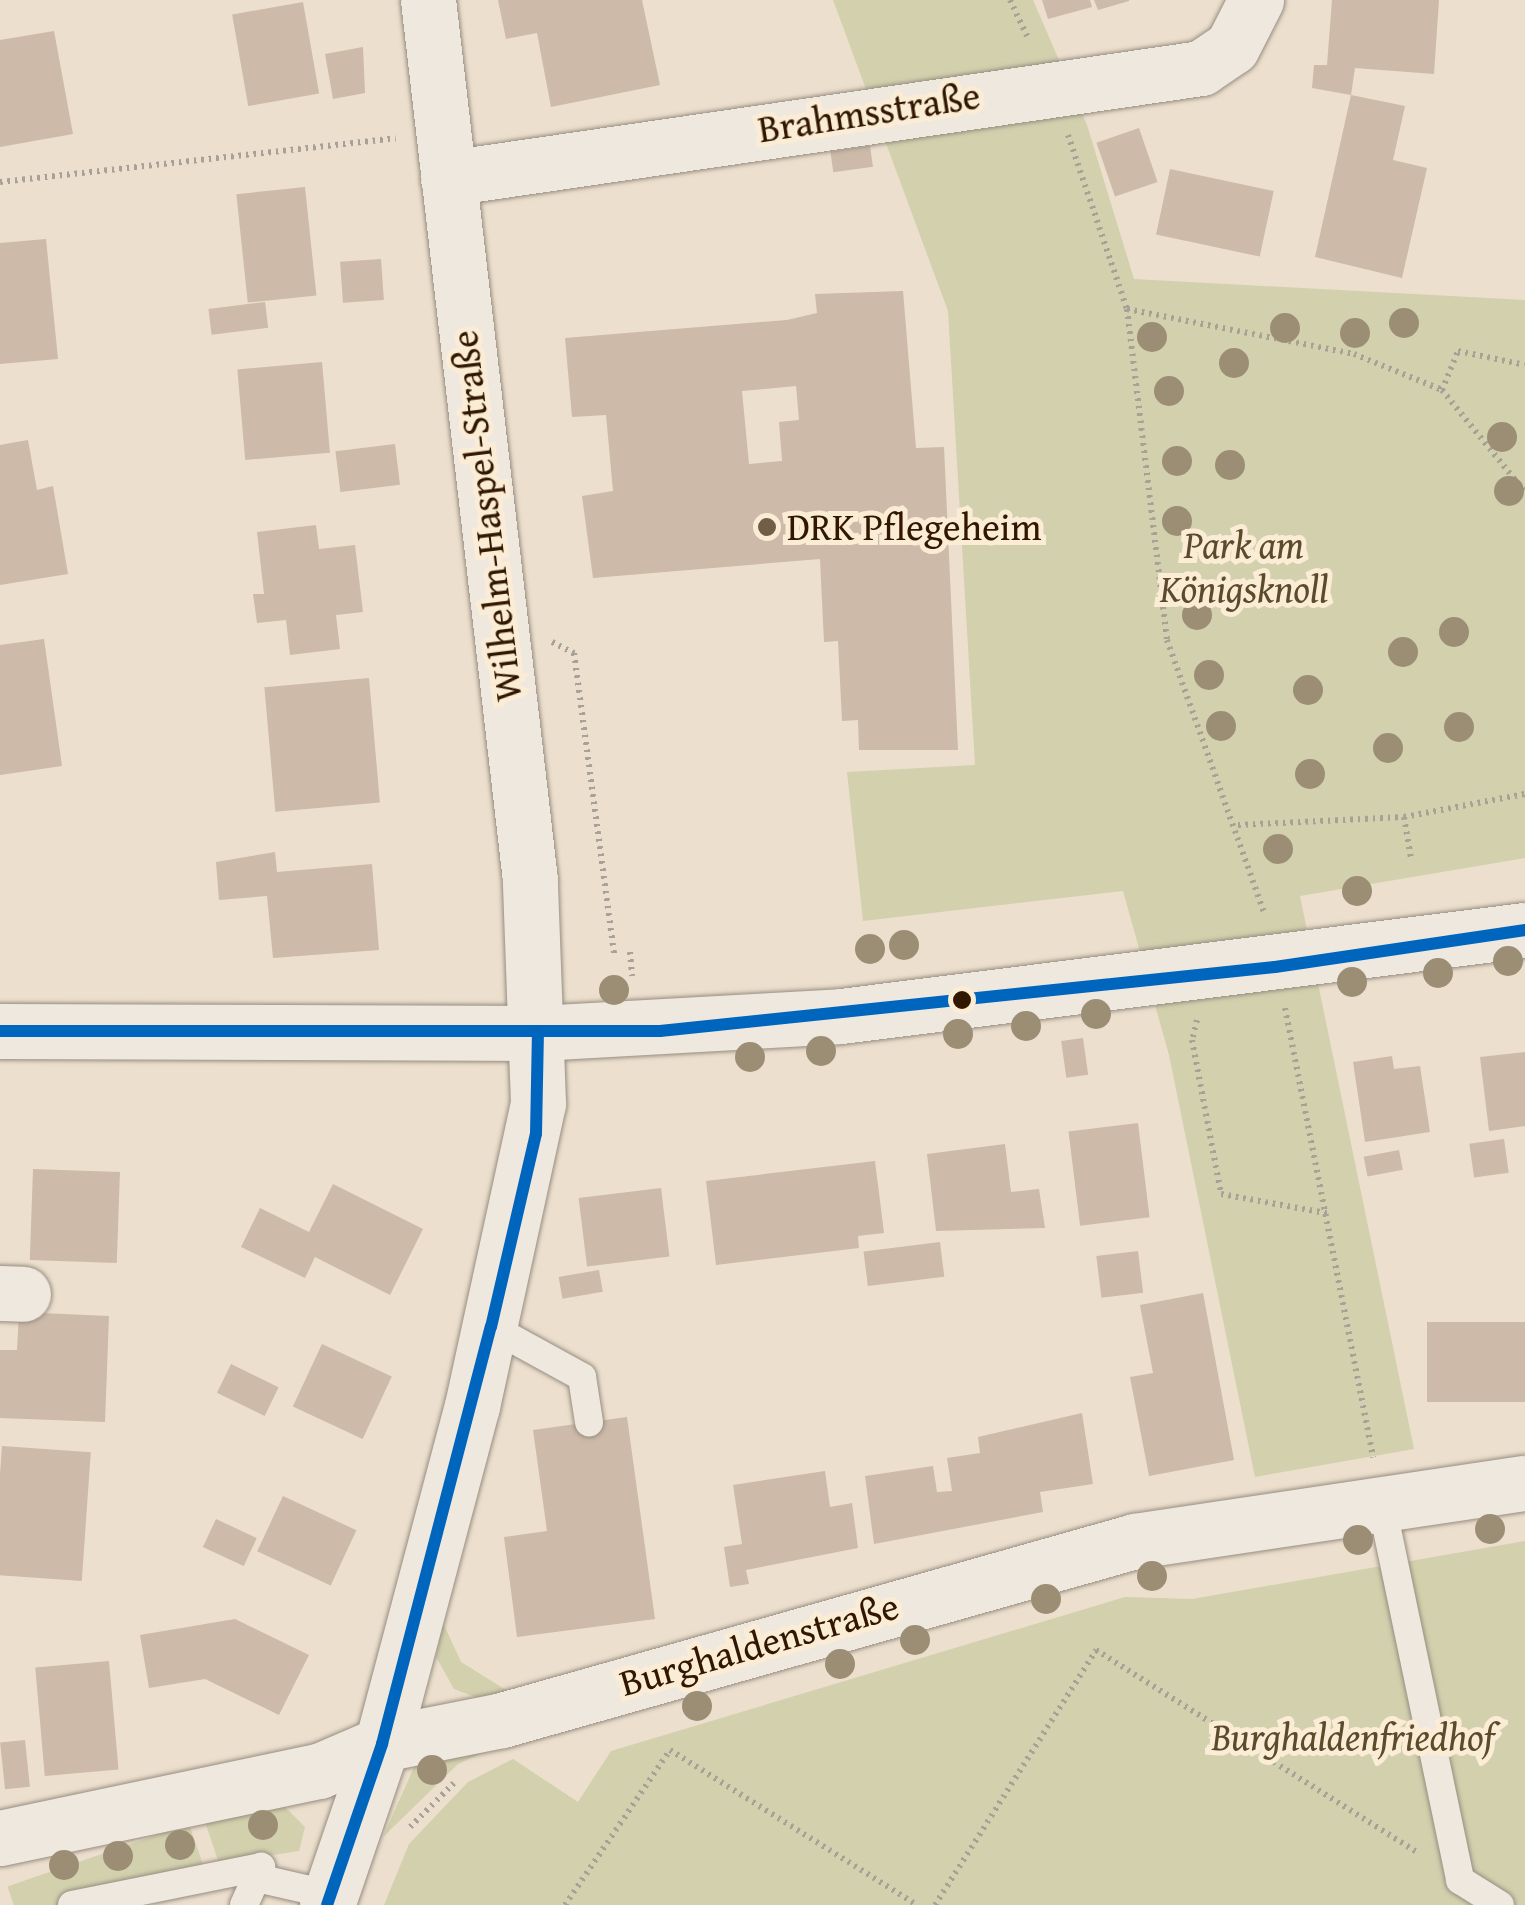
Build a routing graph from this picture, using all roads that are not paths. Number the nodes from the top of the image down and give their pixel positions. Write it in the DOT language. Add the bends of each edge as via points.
graph roads {
  1 [pos="428,0"];
  2 [pos="1256,0"];
  3 [pos="448,178"];
  4 [pos="1525,930"];
  5 [pos="0,1031"];
  6 [pos="538,1033"];
  7 [pos="491,1327"];
  8 [pos="589,1422"];
  9 [pos="1525,1483"];
  10 [pos="1383,1508"];
  11 [pos="382,1744"];
  12 [pos="0,1838"];
  13 [pos="257,1878"];
  14 [pos="329,1900"];
  15 [pos="72,1905"];
  16 [pos="244,1905"];
  17 [pos="1500,1905"];
  1 -- 3 [label="street, Wilhelm-Haspel-Straße"];
  2 -- 3 [label="street, Brahmsstraße" via="1232,47 1202,68 1050,84"];
  3 -- 6 [label="street, Wilhelm-Haspel-Straße" via="530,880"];
  4 -- 6 [label="street" via="1276,967 840,1016"];
  5 -- 6 [label="street"];
  6 -- 7 [label="street, Wilhelm-Haspel-Straße" via="536,1134"];
  7 -- 8 [label="lane" via="582,1377"];
  7 -- 11 [label="street, Wilhelm-Haspel-Straße"];
  9 -- 10 [label="street, Burghaldenstraße"];
  10 -- 11 [label="street, Burghaldenstraße" via="1135,1541 502,1720"];
  10 -- 17 [label="lane" via="1460,1880"];
  11 -- 12 [label="street, Burghaldenstraße" via="243,1790"];
  11 -- 14 [label="street, Wilhelm-Haspel-Straße"];
  13 -- 14 [label="lane"];
  13 -- 15 [label="lane" via="261,1867"];
  13 -- 16 [label="lane"];
}
